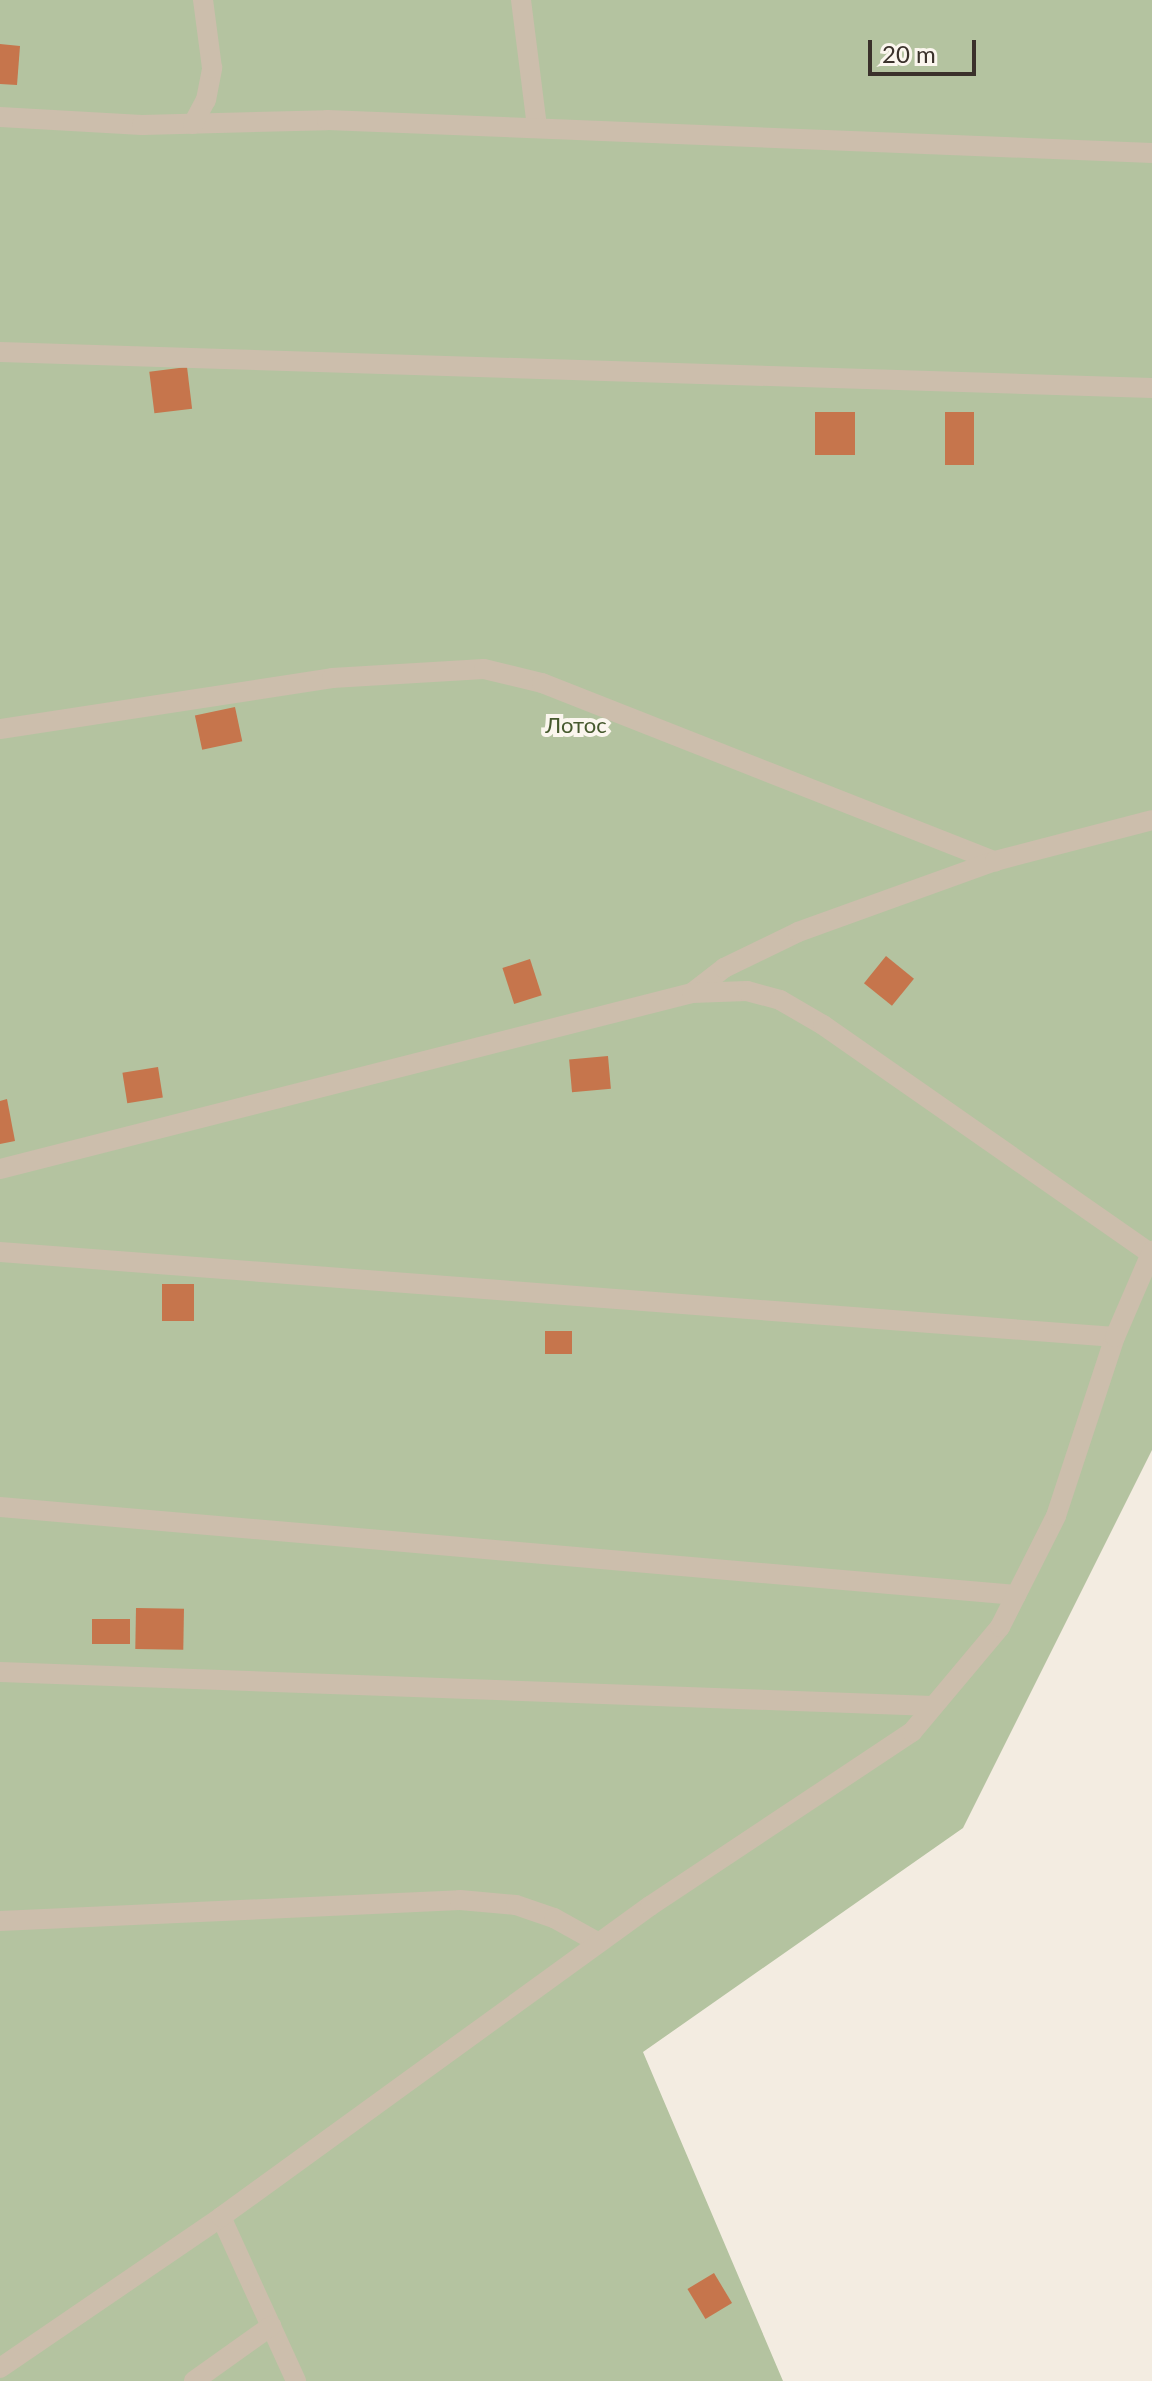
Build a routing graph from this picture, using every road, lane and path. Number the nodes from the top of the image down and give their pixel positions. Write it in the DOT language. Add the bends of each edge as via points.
graph roads {
  1 [pos="203,0"];
  2 [pos="521,0"];
  3 [pos="0,117"];
  4 [pos="193,124"];
  5 [pos="537,127"];
  6 [pos="1152,153"];
  7 [pos="0,352"];
  8 [pos="1152,388"];
  9 [pos="0,729"];
  10 [pos="1152,820"];
  11 [pos="995,861"];
  12 [pos="692,993"];
  13 [pos="0,1169"];
  14 [pos="0,1252"];
  15 [pos="1151,1252"];
  16 [pos="1115,1337"];
  17 [pos="0,1507"];
  18 [pos="1016,1595"];
  19 [pos="0,1672"];
  20 [pos="932,1706"];
  21 [pos="0,1921"];
  22 [pos="599,1943"];
  23 [pos="221,2217"];
  24 [pos="271,2326"];
  25 [pos="0,2368"];
  26 [pos="194,2381"];
  27 [pos="296,2381"];
  1 -- 4 [label="lane" via="212,68 206,100"];
  2 -- 5 [label="lane"];
  3 -- 4 [label="lane"];
  4 -- 5 [label="lane" via="327,120"];
  5 -- 6 [label="lane"];
  7 -- 8 [label="lane"];
  9 -- 11 [label="lane" via="332,678 484,669 542,683"];
  10 -- 11 [label="lane"];
  11 -- 12 [label="lane" via="798,932 724,968"];
  12 -- 13 [label="lane"];
  12 -- 15 [label="lane" via="747,991 780,1000"];
  14 -- 16 [label="lane"];
  15 -- 16 [label="lane"];
  16 -- 18 [label="lane" via="1056,1516"];
  17 -- 18 [label="lane"];
  18 -- 20 [label="lane" via="1000,1627"];
  19 -- 20 [label="lane"];
  20 -- 22 [label="lane" via="912,1732"];
  21 -- 22 [label="lane" via="460,1900 516,1905"];
  22 -- 23 [label="lane"];
  23 -- 24 [label="lane"];
  23 -- 25 [label="lane"];
  24 -- 26 [label="lane"];
  24 -- 27 [label="lane"];
}
